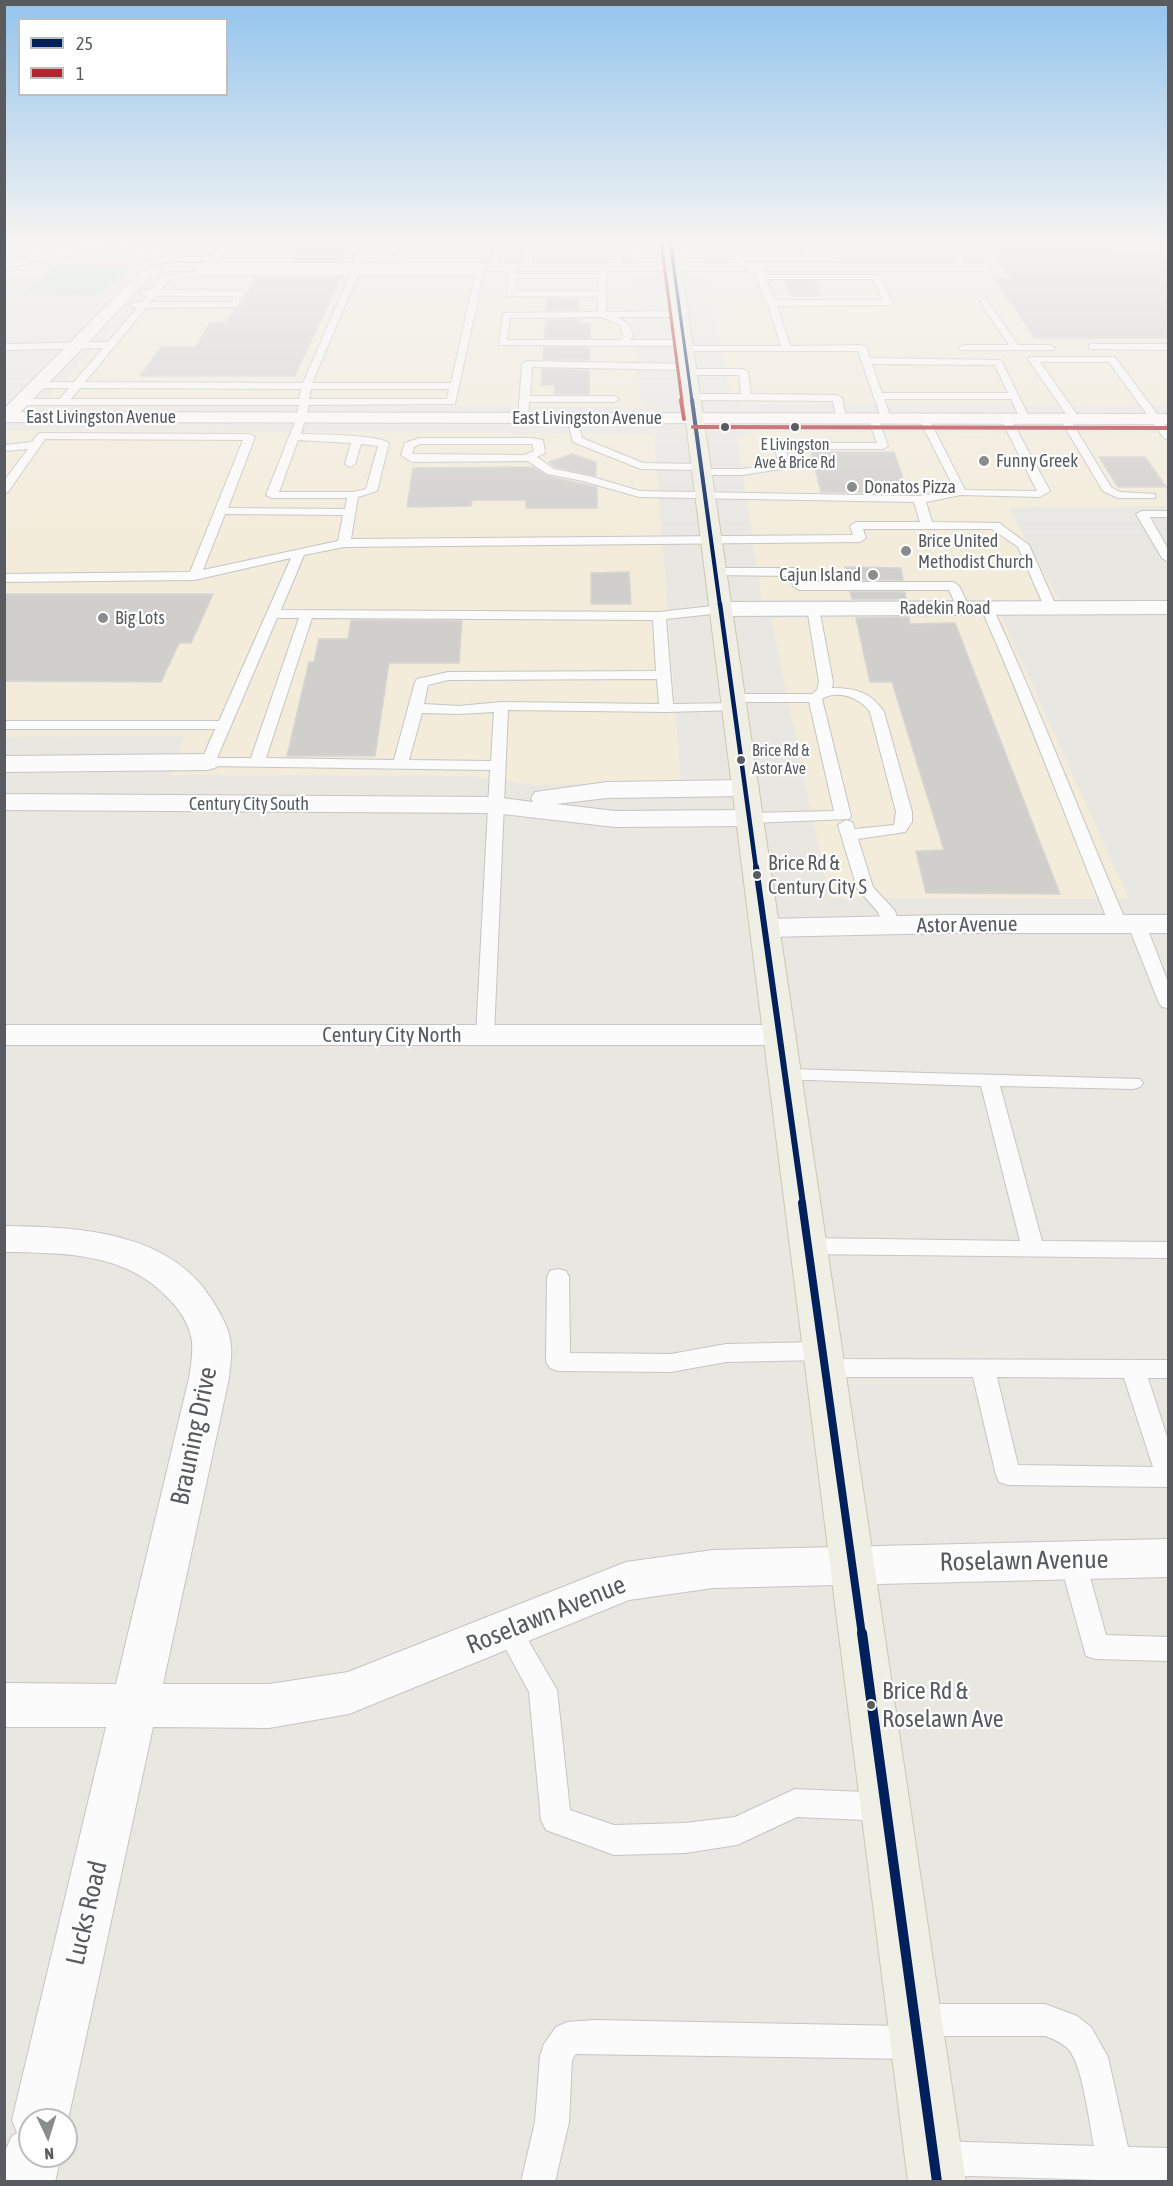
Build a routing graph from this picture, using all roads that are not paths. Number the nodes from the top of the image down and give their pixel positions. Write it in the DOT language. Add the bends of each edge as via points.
graph roads {
  1 [pos="79,342"];
  2 [pos="113,342"];
  3 [pos="324,342"];
  4 [pos="466,342"];
  5 [pos="502,342"];
  6 [pos="684,342"];
  7 [pos="784,342"];
  8 [pos="1011,342"];
  9 [pos="624,343"];
  10 [pos="76,345"];
  11 [pos="111,345"];
  12 [pos="684,346"];
  13 [pos="4,347"];
  14 [pos="19,347"];
  15 [pos="1086,347"];
  16 [pos="1168,347"];
  17 [pos="786,348"];
  18 [pos="862,348"];
  19 [pos="874,348"];
  20 [pos="956,348"];
  21 [pos="1015,348"];
  22 [pos="1062,348"];
  23 [pos="4,358"];
  24 [pos="866,361"];
  25 [pos="688,369"];
  26 [pos="525,372"];
  27 [pos="556,372"];
  28 [pos="589,372"];
  29 [pos="612,373"];
  30 [pos="38,385"];
  31 [pos="78,386"];
  32 [pos="306,386"];
  33 [pos="454,386"];
  34 [pos="555,388"];
  35 [pos="589,388"];
  36 [pos="524,394"];
  37 [pos="878,396"];
  38 [pos="1014,396"];
  39 [pos="690,397"];
  40 [pos="746,397"];
  41 [pos="614,399"];
  42 [pos="21,402"];
  43 [pos="63,402"];
  44 [pos="304,410"];
  45 [pos="5,418"];
  46 [pos="474,418"];
  47 [pos="523,418"];
  48 [pos="573,418"];
  49 [pos="616,418"];
  50 [pos="693,418"];
  51 [pos="841,418"];
  52 [pos="879,418"];
  53 [pos="924,419"];
  54 [pos="1005,419"];
  55 [pos="1025,419"];
  56 [pos="1070,419"];
  57 [pos="1163,419"];
  58 [pos="1168,436"];
  59 [pos="294,437"];
  60 [pos="357,440"];
  61 [pos="472,441"];
  62 [pos="36,445"];
  63 [pos="4,448"];
  64 [pos="535,455"];
  65 [pos="350,465"];
  66 [pos="702,478"];
  67 [pos="4,490"];
  68 [pos="961,492"];
  69 [pos="353,495"];
  70 [pos="1151,496"];
  71 [pos="919,499"];
  72 [pos="220,511"];
  73 [pos="348,512"];
  74 [pos="1168,514"];
  75 [pos="927,525"];
  76 [pos="344,543"];
  77 [pos="299,552"];
  78 [pos="1168,558"];
  79 [pos="716,573"];
  80 [pos="195,576"];
  81 [pos="4,579"];
  82 [pos="813,608"];
  83 [pos="964,608"];
  84 [pos="987,608"];
  85 [pos="1051,608"];
  86 [pos="1168,608"];
  87 [pos="272,614"];
  88 [pos="308,614"];
  89 [pos="659,616"];
  90 [pos="663,675"];
  91 [pos="819,695"];
  92 [pos="734,703"];
  93 [pos="501,707"];
  94 [pos="416,708"];
  95 [pos="666,708"];
  96 [pos="4,725"];
  97 [pos="224,725"];
  98 [pos="208,762"];
  99 [pos="257,763"];
  100 [pos="400,765"];
  101 [pos="497,766"];
  102 [pos="7,768"];
  103 [pos="4,802"];
  104 [pos="748,803"];
  105 [pos="494,805"];
  106 [pos="843,816"];
  107 [pos="849,835"];
  108 [pos="1127,924"];
  109 [pos="1168,924"];
  110 [pos="891,926"];
  111 [pos="766,928"];
  112 [pos="1168,1003"];
  113 [pos="4,1035"];
  114 [pos="485,1035"];
  115 [pos="780,1035"];
  116 [pos="786,1075"];
  117 [pos="989,1080"];
  118 [pos="1133,1083"];
  119 [pos="4,1239"];
  120 [pos="808,1246"];
  121 [pos="1033,1248"];
  122 [pos="1168,1250"];
  123 [pos="558,1277"];
  124 [pos="824,1359"];
  125 [pos="983,1368"];
  126 [pos="1133,1369"];
  127 [pos="1168,1369"];
  128 [pos="1168,1476"];
  129 [pos="1168,1558"];
  130 [pos="1072,1559"];
  131 [pos="853,1565"];
  132 [pos="508,1629"];
  133 [pos="1168,1648"];
  134 [pos="4,1705"];
  135 [pos="133,1705"];
  136 [pos="886,1807"];
  137 [pos="915,2031"];
  138 [pos="43,2108"];
  139 [pos="1115,2163"];
  140 [pos="1168,2165"];
  141 [pos="936,2170"];
  142 [pos="538,2181"];
  1 -- 10 [label="street"];
  2 -- 11 [label="lane"];
  3 -- 32 [label="lane"];
  4 -- 33 [label="lane"];
  5 -- 9 [label="lane"];
  6 -- 12 [label="main road"];
  7 -- 17 [label="lane"];
  8 -- 21 [label="lane"];
  9 -- 12 [label="lane"];
  10 -- 11 [label="lane"];
  10 -- 14 [label="lane"];
  10 -- 30 [label="street"];
  11 -- 31 [label="lane"];
  12 -- 17 [label="lane"];
  12 -- 25 [label="main road"];
  13 -- 14 [label="lane"];
  14 -- 23 [label="lane"];
  15 -- 16 [label="lane"];
  17 -- 18 [label="lane"];
  18 -- 19 [label="lane"];
  18 -- 24 [label="lane"];
  20 -- 21 [label="lane"];
  21 -- 22 [label="lane"];
  24 -- 37 [label="lane"];
  24 -- 38 [label="lane" via="998,362"];
  25 -- 29 [label="lane"];
  25 -- 39 [label="main road"];
  25 -- 40 [label="lane" via="743,372"];
  26 -- 27 [label="lane"];
  26 -- 29 [label="lane" via="527,364 602,364"];
  26 -- 36 [label="lane"];
  28 -- 29 [label="lane"];
  30 -- 31 [label="lane"];
  30 -- 42 [label="street"];
  31 -- 32 [label="lane"];
  31 -- 43 [label="lane"];
  32 -- 33 [label="lane"];
  32 -- 44 [label="lane"];
  33 -- 44 [label="lane" via="451,402"];
  34 -- 36 [label="lane"];
  35 -- 41 [label="lane" via="613,388"];
  36 -- 41 [label="lane"];
  36 -- 47 [label="lane"];
  37 -- 38 [label="lane"];
  37 -- 52 [label="lane"];
  38 -- 55 [label="lane"];
  39 -- 40 [label="lane"];
  39 -- 50 [label="main road"];
  40 -- 51 [label="lane" via="837,398"];
  41 -- 49 [label="lane"];
  42 -- 43 [label="lane"];
  42 -- 45 [label="street"];
  43 -- 44 [label="lane"];
  44 -- 45 [label="street, East Livingston Avenue"];
  44 -- 46 [label="street, East Livingston Avenue"];
  44 -- 59 [label="lane"];
  46 -- 47 [label="street, East Livingston Avenue"];
  46 -- 61 [label="lane"];
  47 -- 48 [label="street, East Livingston Avenue"];
  48 -- 49 [label="street, East Livingston Avenue"];
  48 -- 66 [label="lane" via="578,440 641,466"];
  49 -- 50 [label="street, East Livingston Avenue"];
  50 -- 51 [label="street, East Livingston Avenue"];
  50 -- 66 [label="main road"];
  51 -- 52 [label="street, East Livingston Avenue"];
  52 -- 53 [label="street, East Livingston Avenue"];
  52 -- 66 [label="lane" via="883,446 780,446 784,466"];
  53 -- 54 [label="street, East Livingston Avenue"];
  53 -- 68 [label="lane"];
  54 -- 55 [label="street, East Livingston Avenue"];
  54 -- 68 [label="lane" via="1044,490 1040,494"];
  55 -- 56 [label="street, East Livingston Avenue"];
  56 -- 57 [label="street, East Livingston Avenue"];
  56 -- 57 [label="lane" via="1033,359 1112,359"];
  56 -- 70 [label="lane" via="1107,489 1118,495"];
  57 -- 58 [label="lane"];
  59 -- 60 [label="lane"];
  59 -- 69 [label="lane" via="272,495 341,491"];
  60 -- 65 [label="lane"];
  60 -- 69 [label="lane" via="384,443 371,491"];
  61 -- 64 [label="lane" via="539,442"];
  61 -- 64 [label="lane" via="419,441 409,445 406,455 412,459"];
  62 -- 63 [label="lane"];
  62 -- 67 [label="lane"];
  62 -- 72 [label="lane" via="42,436 250,437"];
  64 -- 66 [label="lane" via="551,471 639,494"];
  66 -- 71 [label="lane"];
  66 -- 79 [label="main road"];
  68 -- 71 [label="lane"];
  69 -- 73 [label="lane"];
  71 -- 75 [label="lane"];
  72 -- 73 [label="lane"];
  72 -- 80 [label="lane"];
  73 -- 76 [label="lane"];
  74 -- 78 [label="lane" via="1142,514"];
  75 -- 79 [label="lane" via="856,526 860,538"];
  75 -- 85 [label="lane" via="995,525 1023,545"];
  76 -- 77 [label="lane"];
  76 -- 79 [label="lane" via="629,542"];
  77 -- 80 [label="lane"];
  77 -- 87 [label="lane"];
  79 -- 82 [label="street, Radekin Road"];
  79 -- 83 [label="lane" via="795,572 799,586 953,586"];
  79 -- 89 [label="lane"];
  79 -- 92 [label="main road"];
  80 -- 81 [label="lane"];
  82 -- 83 [label="street, Radekin Road"];
  82 -- 91 [label="lane" via="826,682"];
  83 -- 84 [label="street, Radekin Road"];
  84 -- 85 [label="street, Radekin Road"];
  84 -- 108 [label="lane" via="1028,699 1078,829"];
  85 -- 86 [label="street, Radekin Road"];
  87 -- 88 [label="lane"];
  87 -- 97 [label="lane"];
  88 -- 89 [label="lane"];
  88 -- 99 [label="lane"];
  89 -- 90 [label="lane"];
  90 -- 94 [label="lane" via="448,676 422,682"];
  90 -- 95 [label="lane"];
  91 -- 92 [label="lane"];
  91 -- 106 [label="lane"];
  91 -- 107 [label="lane" via="849,692 864,695 872,703 904,812 899,829"];
  92 -- 95 [label="lane"];
  92 -- 104 [label="main road"];
  93 -- 94 [label="lane"];
  93 -- 95 [label="lane"];
  93 -- 101 [label="lane"];
  94 -- 100 [label="lane"];
  96 -- 97 [label="lane"];
  97 -- 98 [label="lane"];
  98 -- 99 [label="lane"];
  98 -- 102 [label="street, Century City South"];
  99 -- 100 [label="lane"];
  100 -- 101 [label="lane"];
  101 -- 105 [label="lane"];
  103 -- 105 [label="street, Century City South"];
  104 -- 105 [label="street, Century City South" via="615,819"];
  104 -- 106 [label="lane"];
  104 -- 111 [label="main road"];
  105 -- 114 [label="lane"];
  106 -- 107 [label="lane"];
  107 -- 110 [label="lane" via="865,888 886,911"];
  108 -- 109 [label="street, Astor Avenue"];
  108 -- 110 [label="street, Astor Avenue"];
  108 -- 112 [label="lane"];
  110 -- 111 [label="street, Astor Avenue"];
  111 -- 115 [label="main road"];
  113 -- 114 [label="street, Century City North"];
  114 -- 115 [label="street, Century City North"];
  115 -- 116 [label="main road"];
  116 -- 117 [label="lane"];
  116 -- 120 [label="main road"];
  117 -- 118 [label="lane"];
  117 -- 121 [label="lane"];
  119 -- 135 [label="street, Brauning Drive" via="106,1246 143,1258 175,1279 197,1306 211,1341 209,1378"];
  120 -- 121 [label="lane"];
  120 -- 124 [label="main road"];
  121 -- 122 [label="lane"];
  123 -- 124 [label="lane" via="558,1362 671,1363 726,1353"];
  124 -- 125 [label="lane"];
  124 -- 131 [label="main road"];
  125 -- 126 [label="lane"];
  125 -- 128 [label="lane" via="1008,1474"];
  126 -- 127 [label="lane"];
  126 -- 128 [label="lane"];
  129 -- 130 [label="street, Roselawn Avenue"];
  130 -- 131 [label="street, Roselawn Avenue"];
  130 -- 133 [label="lane" via="1096,1647"];
  131 -- 132 [label="street, Roselawn Avenue" via="713,1569 626,1581"];
  131 -- 136 [label="main road"];
  132 -- 135 [label="street, Roselawn Avenue" via="349,1693 269,1706"];
  132 -- 136 [label="lane" via="543,1690 556,1820 614,1839 685,1838 737,1831 795,1803"];
  134 -- 135 [label="street, Roselawn Avenue"];
  135 -- 138 [label="street, Lucks Road"];
  136 -- 137 [label="main road"];
  137 -- 139 [label="lane" via="1045,2020 1066,2027 1080,2038 1092,2057"];
  137 -- 141 [label="main road"];
  137 -- 142 [label="lane" via="567,2038 555,2056 552,2122"];
  139 -- 140 [label="lane"];
  139 -- 141 [label="lane"];
}
